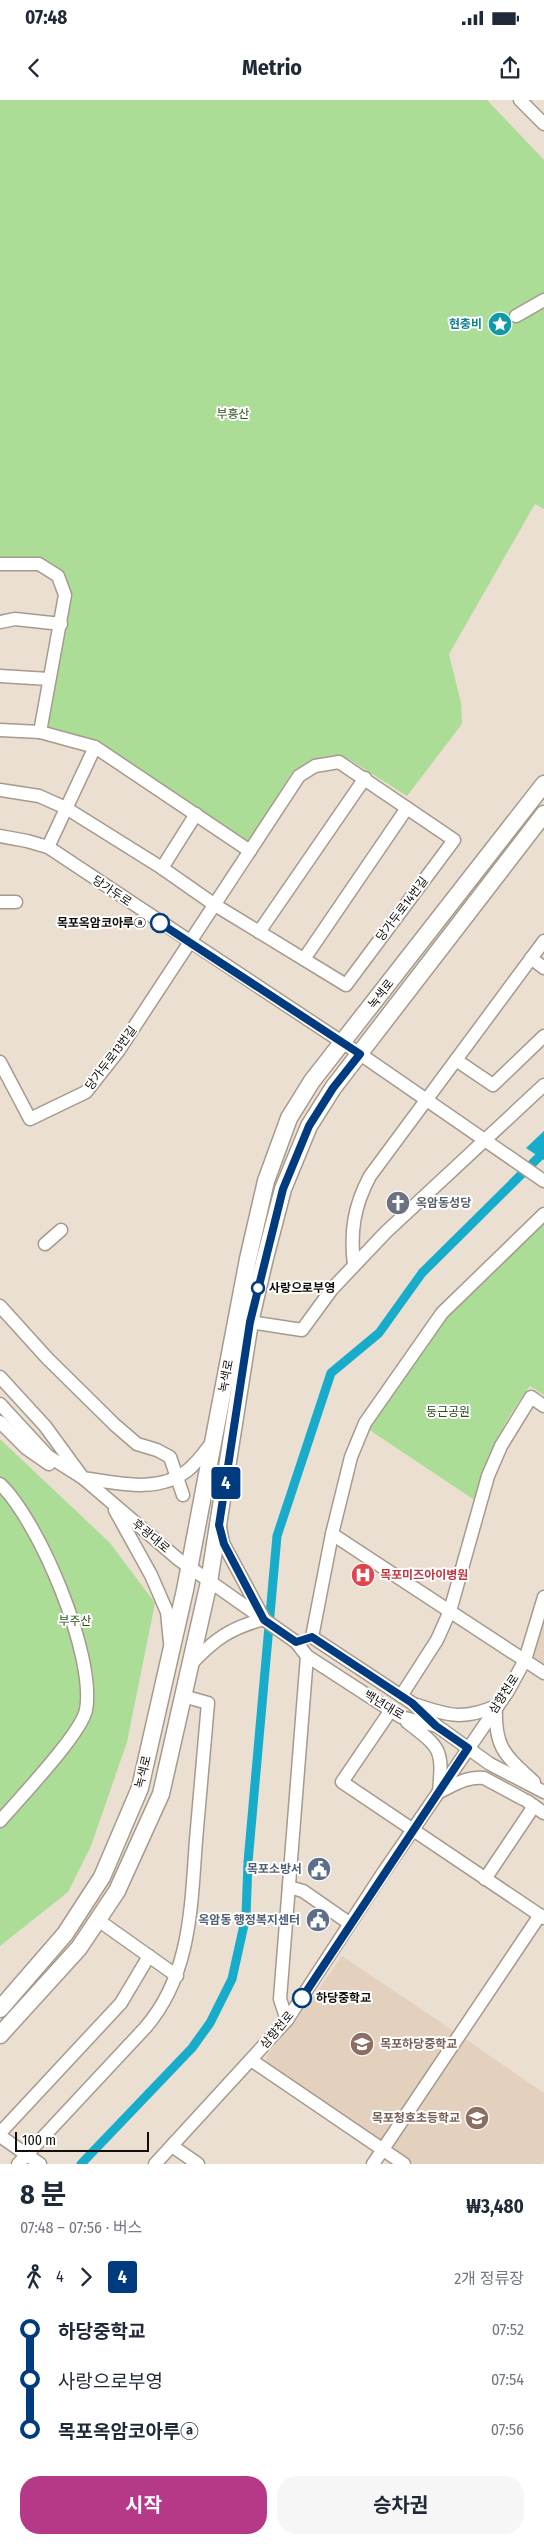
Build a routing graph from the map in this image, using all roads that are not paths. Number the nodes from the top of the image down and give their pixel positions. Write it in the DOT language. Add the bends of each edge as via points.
graph roads {
  1 [pos="520,100"];
  2 [pos="544,124"];
  3 [pos="544,300"];
  4 [pos="516,316"];
  5 [pos="0,564"];
  6 [pos="0,622"];
  7 [pos="61,624"];
  8 [pos="0,676"];
  9 [pos="49,679"];
  10 [pos="0,730"];
  11 [pos="40,732"];
  12 [pos="95,747"];
  13 [pos="365,778"];
  14 [pos="544,784"];
  15 [pos="0,790"];
  16 [pos="66,808"];
  17 [pos="407,808"];
  18 [pos="196,814"];
  19 [pos="544,814"];
  20 [pos="0,836"];
  21 [pos="48,847"];
  22 [pos="250,851"];
  23 [pos="162,868"];
  24 [pos="0,902"];
  25 [pos="16,902"];
  26 [pos="215,905"];
  27 [pos="259,932"];
  28 [pos="544,941"];
  29 [pos="190,943"];
  30 [pos="531,958"];
  31 [pos="304,959"];
  32 [pos="544,968"];
  33 [pos="544,1036"];
  34 [pos="342,1043"];
  35 [pos="360,1054"];
  36 [pos="456,1060"];
  37 [pos="0,1062"];
  38 [pos="544,1084"];
  39 [pos="427,1100"];
  40 [pos="488,1143"];
  41 [pos="544,1181"];
  42 [pos="544,1214"];
  43 [pos="61,1230"];
  44 [pos="45,1244"];
  45 [pos="354,1265"];
  46 [pos="0,1306"];
  47 [pos="250,1322"];
  48 [pos="0,1377"];
  49 [pos="0,1396"];
  50 [pos="0,1404"];
  51 [pos="544,1406"];
  52 [pos="0,1422"];
  53 [pos="214,1440"];
  54 [pos="177,1477"];
  55 [pos="83,1478"];
  56 [pos="0,1484"];
  57 [pos="183,1495"];
  58 [pos="109,1502"];
  59 [pos="219,1525"];
  60 [pos="332,1534"];
  61 [pos="189,1566"];
  62 [pos="215,1586"];
  63 [pos="544,1597"];
  64 [pos="450,1611"];
  65 [pos="264,1620"];
  66 [pos="312,1637"];
  67 [pos="296,1642"];
  68 [pos="171,1652"];
  69 [pos="307,1656"];
  70 [pos="525,1660"];
  71 [pos="191,1664"];
  72 [pos="544,1673"];
  73 [pos="183,1696"];
  74 [pos="407,1700"];
  75 [pos="496,1706"];
  76 [pos="396,1714"];
  77 [pos="436,1726"];
  78 [pos="468,1748"];
  79 [pos="490,1764"];
  80 [pos="544,1791"];
  81 [pos="438,1792"];
  82 [pos="534,1806"];
  83 [pos="0,1821"];
  84 [pos="412,1831"];
  85 [pos="485,1879"];
  86 [pos="288,1887"];
  87 [pos="542,1917"];
  88 [pos="98,1920"];
  89 [pos="349,1923"];
  90 [pos="149,1956"];
  91 [pos="176,1976"];
  92 [pos="0,2009"];
  93 [pos="287,2020"];
  94 [pos="0,2035"];
  95 [pos="251,2060"];
  96 [pos="0,2135"];
  97 [pos="172,2146"];
  98 [pos="382,2149"];
  99 [pos="29,2160"];
  100 [pos="155,2164"];
  101 [pos="198,2164"];
  102 [pos="372,2164"];
  103 [pos="404,2164"];
  1 -- 2 [label="street"];
  3 -- 4 [label="street"];
  5 -- 7 [label="street" via="39,564 58,576 65,595"];
  6 -- 7 [label="street"];
  7 -- 9 [label="street"];
  8 -- 9 [label="street"];
  9 -- 11 [label="street"];
  10 -- 11 [label="street"];
  11 -- 12 [label="street"];
  12 -- 16 [label="street"];
  12 -- 18 [label="street"];
  13 -- 17 [label="street, 당가두로14번길"];
  13 -- 22 [label="street, 당가두로14번길" via="339,762 315,766 299,776"];
  13 -- 27 [label="street"];
  14 -- 34 [label="main road, 녹색로"];
  15 -- 16 [label="street" via="39,796"];
  16 -- 21 [label="street"];
  16 -- 23 [label="street"];
  17 -- 31 [label="street"];
  17 -- 31 [label="street, 당가두로14번길" via="454,840 346,985"];
  18 -- 22 [label="street"];
  18 -- 23 [label="street"];
  19 -- 35 [label="main road, 녹색로"];
  20 -- 21 [label="street, 당가두로"];
  21 -- 29 [label="street, 당가두로"];
  22 -- 26 [label="street, 당가두로14번길"];
  23 -- 26 [label="street"];
  24 -- 25 [label="street"];
  26 -- 27 [label="street, 당가두로14번길"];
  26 -- 29 [label="street"];
  27 -- 31 [label="street, 당가두로14번길"];
  28 -- 30 [label="street"];
  29 -- 34 [label="street, 당가두로"];
  29 -- 37 [label="street, 당가두로13번길" via="119,1050 86,1092 30,1119"];
  30 -- 32 [label="street"];
  30 -- 36 [label="street"];
  33 -- 36 [label="street" via="493,1085"];
  34 -- 35 [label="street, 당가두로"];
  34 -- 53 [label="main road, 녹색로" via="312,1081 290,1118 266,1181"];
  35 -- 39 [label="street, 당가두로"];
  35 -- 47 [label="main road, 녹색로" via="309,1126 283,1189"];
  36 -- 39 [label="street"];
  38 -- 40 [label="street"];
  39 -- 40 [label="street, 당가두로"];
  39 -- 45 [label="street" via="370,1176 358,1200 352,1229"];
  40 -- 41 [label="street, 당가두로"];
  40 -- 45 [label="street"];
  42 -- 60 [label="street" via="442,1312 370,1415 351,1457"];
  43 -- 44 [label="street"];
  45 -- 47 [label="street" via="302,1330"];
  46 -- 54 [label="street" via="120,1430 137,1444 170,1457"];
  47 -- 59 [label="main road, 녹색로"];
  48 -- 55 [label="street, 후광대로" via="44,1426"];
  49 -- 55 [label="street, 후광대로"];
  50 -- 55 [label="street, 후광대로" via="48,1456"];
  51 -- 64 [label="street" via="530,1397 501,1446 488,1476"];
  52 -- 55 [label="street, 후광대로" via="44,1462"];
  53 -- 54 [label="street" via="189,1469"];
  53 -- 61 [label="main road, 녹색로"];
  54 -- 55 [label="street" via="148,1486"];
  54 -- 57 [label="street"];
  55 -- 58 [label="street, 후광대로"];
  56 -- 83 [label="street" via="10,1493 50,1565 81,1647 86,1711 76,1732"];
  58 -- 61 [label="street, 후광대로"];
  58 -- 68 [label="street" via="151,1575 168,1612"];
  59 -- 62 [label="main road, 녹색로"];
  59 -- 65 [label="street" via="224,1544"];
  60 -- 64 [label="street"];
  60 -- 66 [label="street"];
  61 -- 62 [label="street, 후광대로"];
  61 -- 68 [label="main road, 녹색로"];
  62 -- 65 [label="street, 후광대로"];
  62 -- 71 [label="main road, 녹색로"];
  63 -- 70 [label="street, 삼향천로"];
  64 -- 70 [label="street"];
  64 -- 74 [label="street"];
  65 -- 67 [label="street, 백년대로"];
  65 -- 71 [label="street" via="231,1630"];
  66 -- 67 [label="street"];
  66 -- 74 [label="street, 백년대로"];
  67 -- 69 [label="street, 백년대로"];
  68 -- 92 [label="main road, 녹색로" via="140,1788 102,1877 65,1934"];
  69 -- 76 [label="street, 백년대로"];
  69 -- 86 [label="street"];
  70 -- 72 [label="street"];
  70 -- 75 [label="street, 삼향천로"];
  71 -- 73 [label="main road, 녹색로"];
  73 -- 88 [label="main road, 녹색로" via="161,1794 118,1891"];
  73 -- 91 [label="street" via="208,1703 189,1926"];
  74 -- 75 [label="street" via="446,1715 473,1715"];
  74 -- 77 [label="street, 백년대로"];
  75 -- 78 [label="street, 삼향천로"];
  75 -- 80 [label="street" via="495,1726 499,1743"];
  76 -- 77 [label="street, 백년대로"];
  76 -- 81 [label="street" via="433,1743 440,1754"];
  76 -- 84 [label="street" via="342,1782"];
  77 -- 78 [label="street"];
  78 -- 79 [label="street"];
  78 -- 81 [label="street, 삼향천로"];
  79 -- 80 [label="street"];
  79 -- 82 [label="street"];
  81 -- 82 [label="street" via="467,1778 478,1777"];
  81 -- 84 [label="street, 삼향천로"];
  82 -- 85 [label="street"];
  84 -- 85 [label="street"];
  84 -- 89 [label="street, 삼향천로"];
  85 -- 87 [label="street"];
  86 -- 89 [label="street" via="303,1891"];
  86 -- 93 [label="street" via="280,1999"];
  87 -- 98 [label="street"];
  88 -- 90 [label="street"];
  88 -- 94 [label="main road, 녹색로" via="79,1948"];
  89 -- 93 [label="street, 삼향천로"];
  90 -- 91 [label="street"];
  90 -- 96 [label="street" via="121,2003"];
  91 -- 99 [label="street" via="157,2015"];
  93 -- 95 [label="street, 삼향천로"];
  95 -- 97 [label="street, 삼향천로"];
  95 -- 98 [label="street"];
  96 -- 99 [label="street"];
  97 -- 100 [label="street, 삼향천로"];
  97 -- 101 [label="street"];
  98 -- 102 [label="street"];
  98 -- 103 [label="street"];
}
